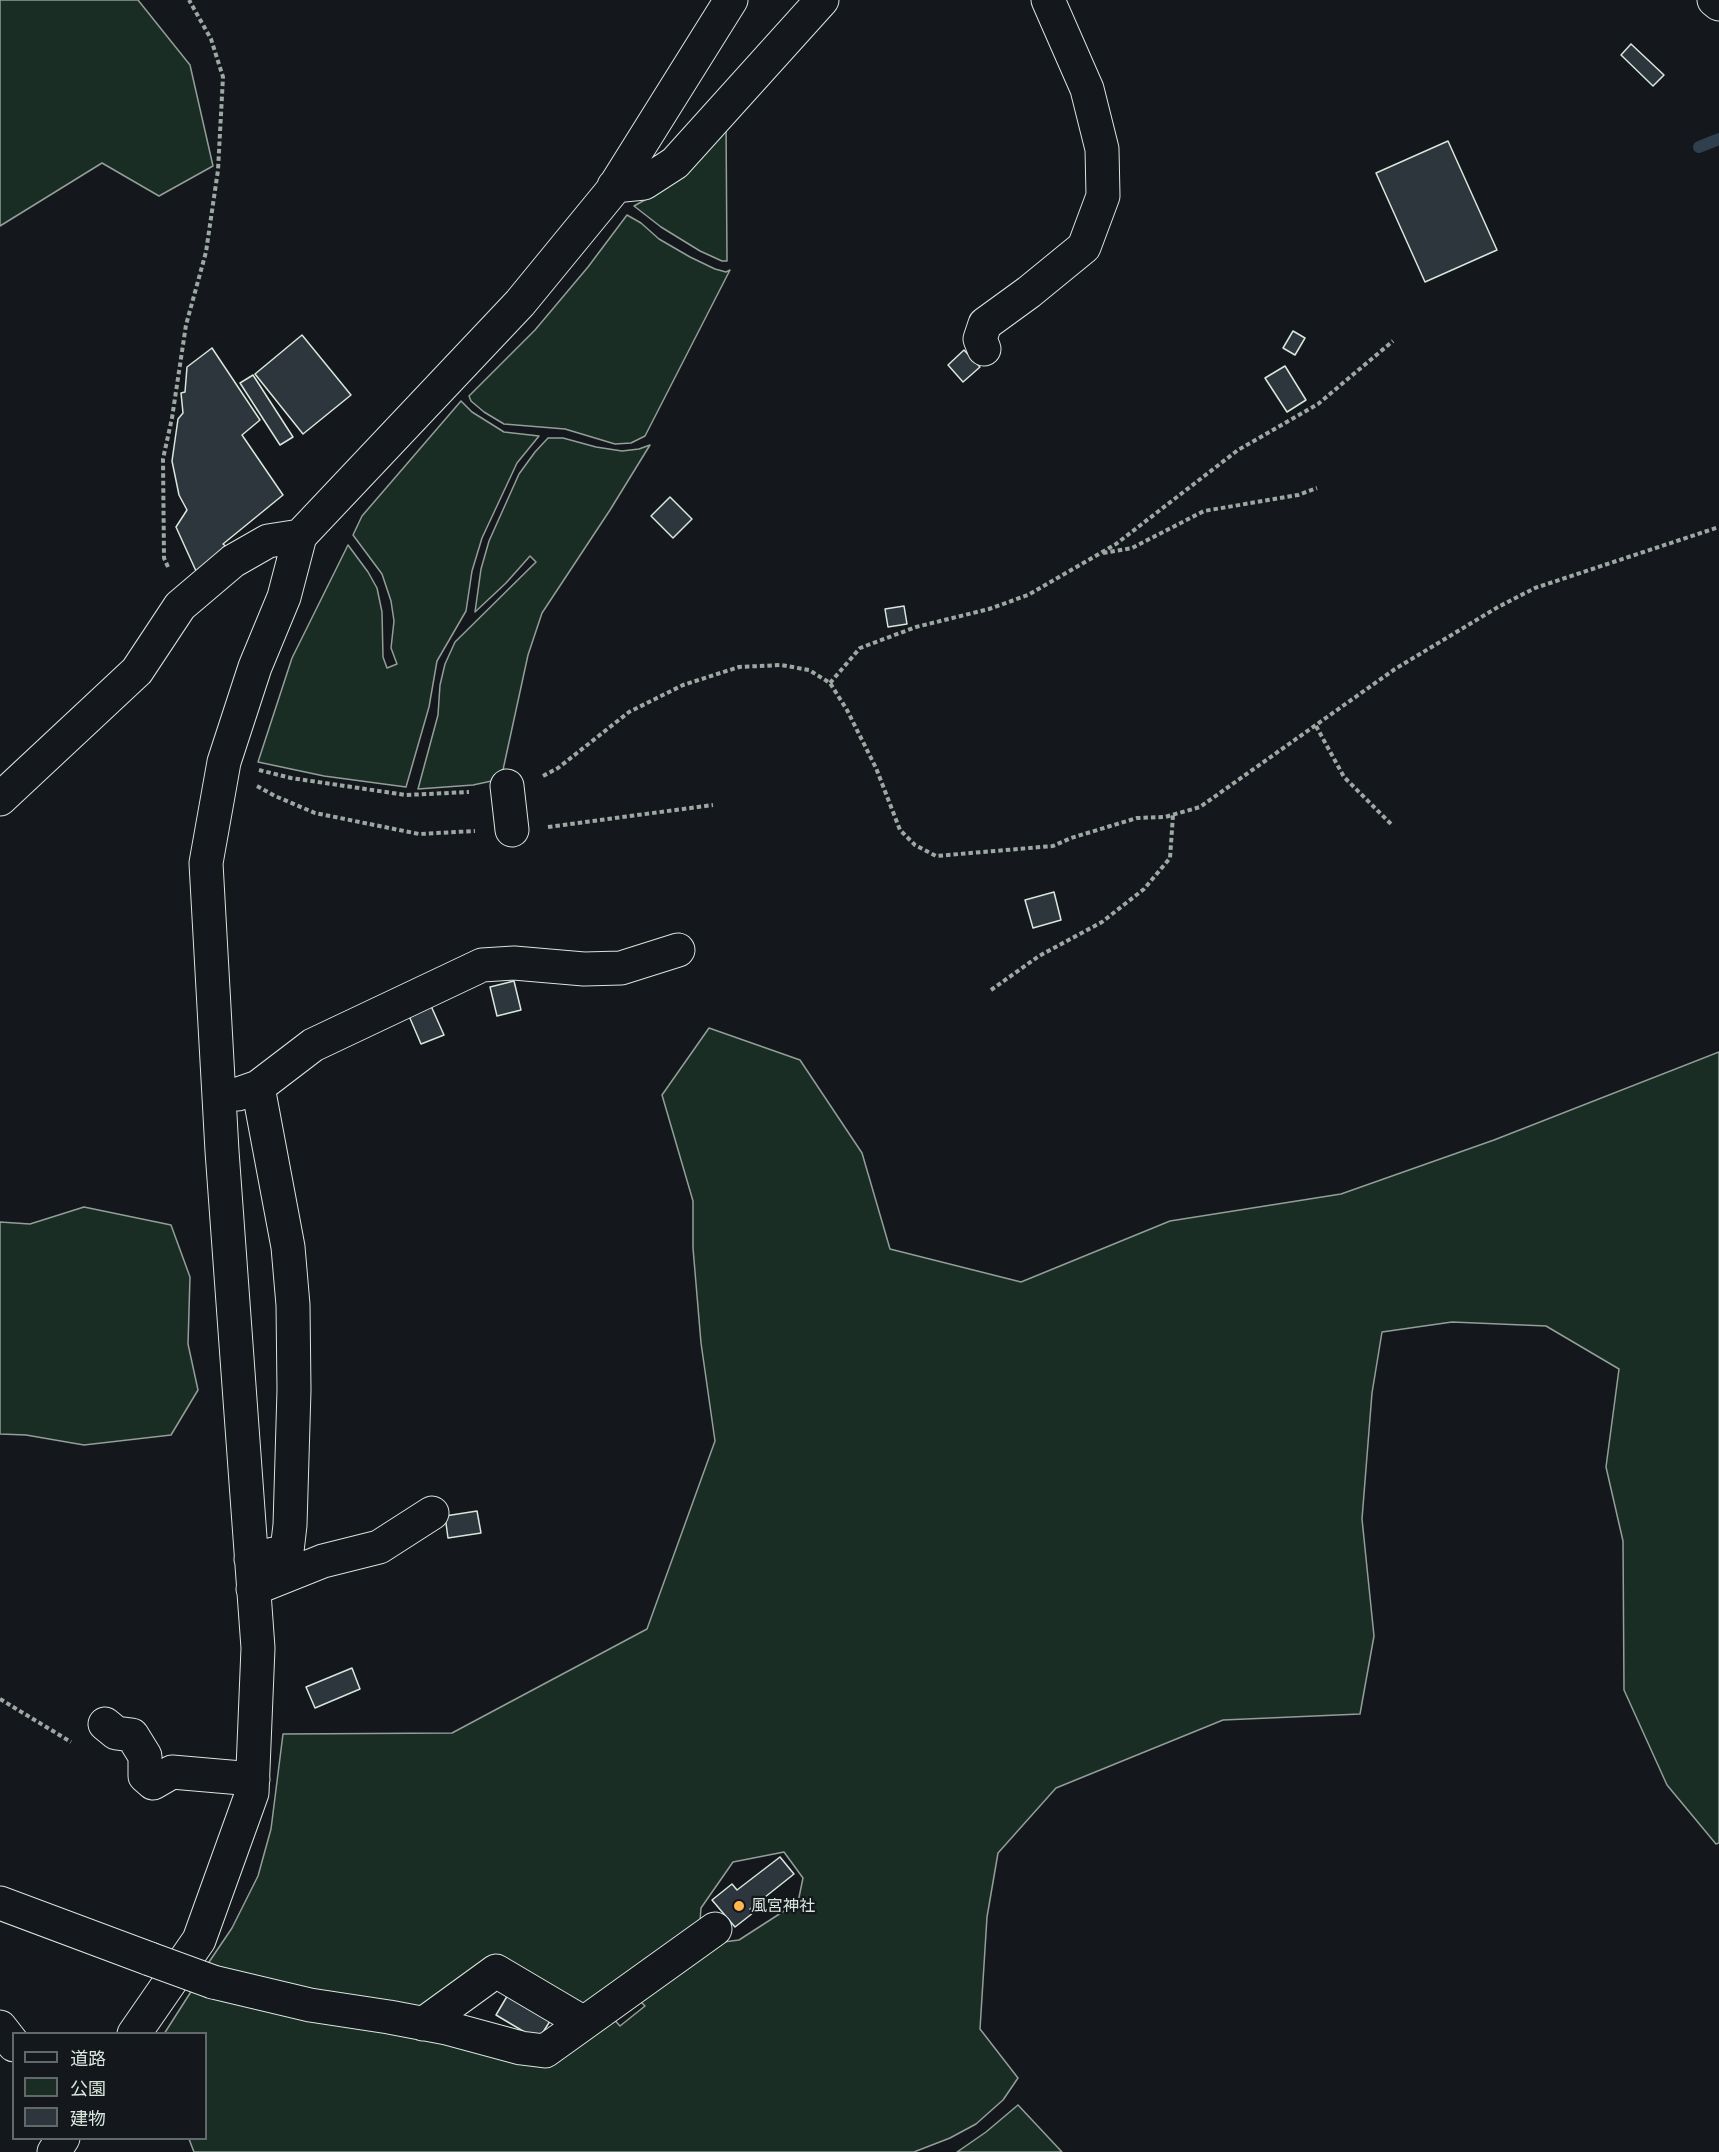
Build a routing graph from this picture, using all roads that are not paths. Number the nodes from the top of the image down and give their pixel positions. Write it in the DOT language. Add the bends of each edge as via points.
graph roads {
  1 [pos="731,0"];
  2 [pos="822,0"];
  3 [pos="1048,0"];
  4 [pos="1714,0"];
  5 [pos="1719,4"];
  6 [pos="614,186"];
  7 [pos="984,350"];
  8 [pos="300,536"];
  9 [pos="507,786"];
  10 [pos="0,799"];
  11 [pos="512,830"];
  12 [pos="678,950"];
  13 [pos="258,1086"];
  14 [pos="219,1102"];
  15 [pos="432,1513"];
  16 [pos="252,1574"];
  17 [pos="105,1724"];
  18 [pos="253,1779"];
  19 [pos="0,1903"];
  20 [pos="716,1929"];
  21 [pos="584,2023"];
  22 [pos="423,2024"];
  23 [pos="0,2027"];
  24 [pos="135,2032"];
  25 [pos="12,2042"];
  1 -- 6 [label="street"];
  2 -- 6 [label="street" via="675,163 644,183"];
  3 -- 7 [label="street" via="1087,89 1102,149 1103,195 1084,247 985,324 980,339"];
  4 -- 5 [label="street"];
  6 -- 8 [label="street" via="520,303"];
  8 -- 10 [label="street" via="268,542 233,561 180,606 137,671"];
  8 -- 14 [label="street" via="284,597 255,667 223,764 206,863"];
  9 -- 11 [label="street"];
  12 -- 13 [label="street" via="621,968 482,964 313,1045"];
  13 -- 14 [label="street"];
  13 -- 16 [label="street" via="288,1247 294,1390 287,1551"];
  14 -- 16 [label="street"];
  15 -- 16 [label="street" via="379,1547"];
  16 -- 18 [label="street" via="258,1648"];
  17 -- 18 [label="street" via="116,1733 132,1735 145,1756 145,1776 153,1783 172,1772"];
  18 -- 24 [label="street" via="252,1793 199,1940"];
  19 -- 22 [label="street, bridge" via="213,1982 310,2005"];
  20 -- 21 [label="street"];
  21 -- 22 [label="street" via="545,2051"];
  21 -- 22 [label="street" via="496,1971"];
  23 -- 25 [label="street"];
}
